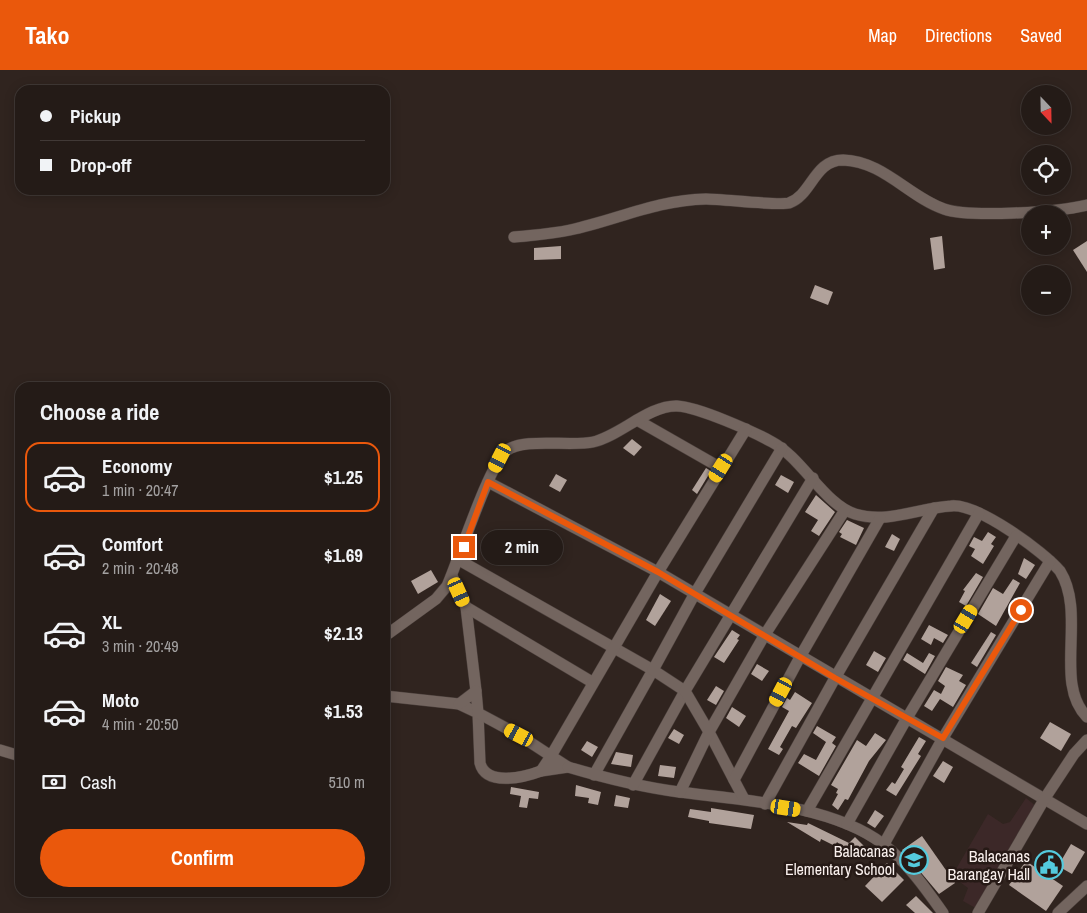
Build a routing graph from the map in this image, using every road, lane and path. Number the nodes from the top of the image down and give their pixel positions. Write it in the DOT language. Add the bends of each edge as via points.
graph roads {
  1 [pos="1087,205"];
  2 [pos="514,237"];
  3 [pos="637,420"];
  4 [pos="746,429"];
  5 [pos="782,448"];
  6 [pos="721,468"];
  7 [pos="813,478"];
  8 [pos="488,482"];
  9 [pos="934,508"];
  10 [pos="844,510"];
  11 [pos="979,513"];
  12 [pos="880,518"];
  13 [pos="1016,536"];
  14 [pos="459,560"];
  15 [pos="1050,561"];
  16 [pos="658,572"];
  17 [pos="452,576"];
  18 [pos="694,595"];
  19 [pos="466,608"];
  20 [pos="729,615"];
  21 [pos="390,632"];
  22 [pos="764,636"];
  23 [pos="614,647"];
  24 [pos="800,657"];
  25 [pos="653,670"];
  26 [pos="835,678"];
  27 [pos="592,682"];
  28 [pos="685,690"];
  29 [pos="476,691"];
  30 [pos="390,697"];
  31 [pos="871,697"];
  32 [pos="459,704"];
  33 [pos="478,713"];
  34 [pos="1087,717"];
  35 [pos="907,718"];
  36 [pos="709,732"];
  37 [pos="943,738"];
  38 [pos="1087,740"];
  39 [pos="0,750"];
  40 [pos="15,754"];
  41 [pos="550,756"];
  42 [pos="568,767"];
  43 [pos="542,771"];
  44 [pos="594,775"];
  45 [pos="734,780"];
  46 [pos="634,785"];
  47 [pos="680,792"];
  48 [pos="1045,798"];
  49 [pos="744,799"];
  50 [pos="765,804"];
  51 [pos="807,811"];
  52 [pos="847,824"];
  53 [pos="1087,824"];
  54 [pos="884,844"];
  55 [pos="1087,886"];
  56 [pos="943,913"];
  57 [pos="978,913"];
  58 [pos="1058,913"];
  1 -- 2 [label="street" via="1047,210 957,212 934,204 895,179 864,165 842,160 818,171 798,197 789,203 684,200 632,211 571,230"];
  3 -- 4 [label="street" via="668,407 681,406"];
  3 -- 6 [label="street"];
  3 -- 8 [label="street" via="594,442 514,447 500,458"];
  4 -- 5 [label="street"];
  4 -- 6 [label="street"];
  5 -- 7 [label="street"];
  5 -- 18 [label="street"];
  6 -- 16 [label="street"];
  7 -- 10 [label="street"];
  7 -- 20 [label="street"];
  8 -- 14 [label="street"];
  8 -- 16 [label="street"];
  9 -- 11 [label="street" via="959,505"];
  9 -- 12 [label="street"];
  9 -- 26 [label="street"];
  10 -- 12 [label="street"];
  10 -- 22 [label="street"];
  11 -- 13 [label="street"];
  11 -- 31 [label="street"];
  12 -- 24 [label="street"];
  13 -- 15 [label="street"];
  13 -- 35 [label="street"];
  14 -- 17 [label="street"];
  14 -- 23 [label="street"];
  15 -- 34 [label="street" via="1066,581 1071,595 1076,628 1074,691 1080,709"];
  15 -- 37 [label="street"];
  16 -- 18 [label="street"];
  16 -- 23 [label="street"];
  17 -- 19 [label="street"];
  17 -- 21 [label="street" via="436,599"];
  18 -- 20 [label="street"];
  18 -- 25 [label="street"];
  19 -- 27 [label="street"];
  19 -- 29 [label="street"];
  20 -- 22 [label="street"];
  20 -- 28 [label="street"];
  22 -- 24 [label="street"];
  22 -- 36 [label="street"];
  23 -- 25 [label="street"];
  23 -- 27 [label="street"];
  24 -- 26 [label="street"];
  24 -- 45 [label="street"];
  25 -- 28 [label="street"];
  25 -- 44 [label="street"];
  26 -- 31 [label="street"];
  26 -- 50 [label="street"];
  27 -- 41 [label="street"];
  28 -- 36 [label="street"];
  28 -- 46 [label="street"];
  29 -- 32 [label="street"];
  29 -- 33 [label="street"];
  30 -- 32 [label="street"];
  31 -- 35 [label="street"];
  31 -- 51 [label="street"];
  32 -- 33 [label="street"];
  33 -- 41 [label="street"];
  33 -- 43 [label="street" via="480,762 484,772 517,778"];
  35 -- 37 [label="street"];
  35 -- 52 [label="street"];
  36 -- 45 [label="street"];
  36 -- 47 [label="street"];
  37 -- 48 [label="street"];
  37 -- 54 [label="street"];
  38 -- 48 [label="street"];
  39 -- 40 [label="street"];
  41 -- 42 [label="street"];
  41 -- 43 [label="street"];
  42 -- 43 [label="street"];
  42 -- 44 [label="street"];
  44 -- 46 [label="street"];
  45 -- 49 [label="street"];
  46 -- 47 [label="street"];
  47 -- 49 [label="street"];
  48 -- 53 [label="street"];
  48 -- 57 [label="street"];
  49 -- 50 [label="street"];
  50 -- 51 [label="street"];
  51 -- 52 [label="street"];
  52 -- 54 [label="street"];
  54 -- 56 [label="street"];
  55 -- 58 [label="street"];
}
